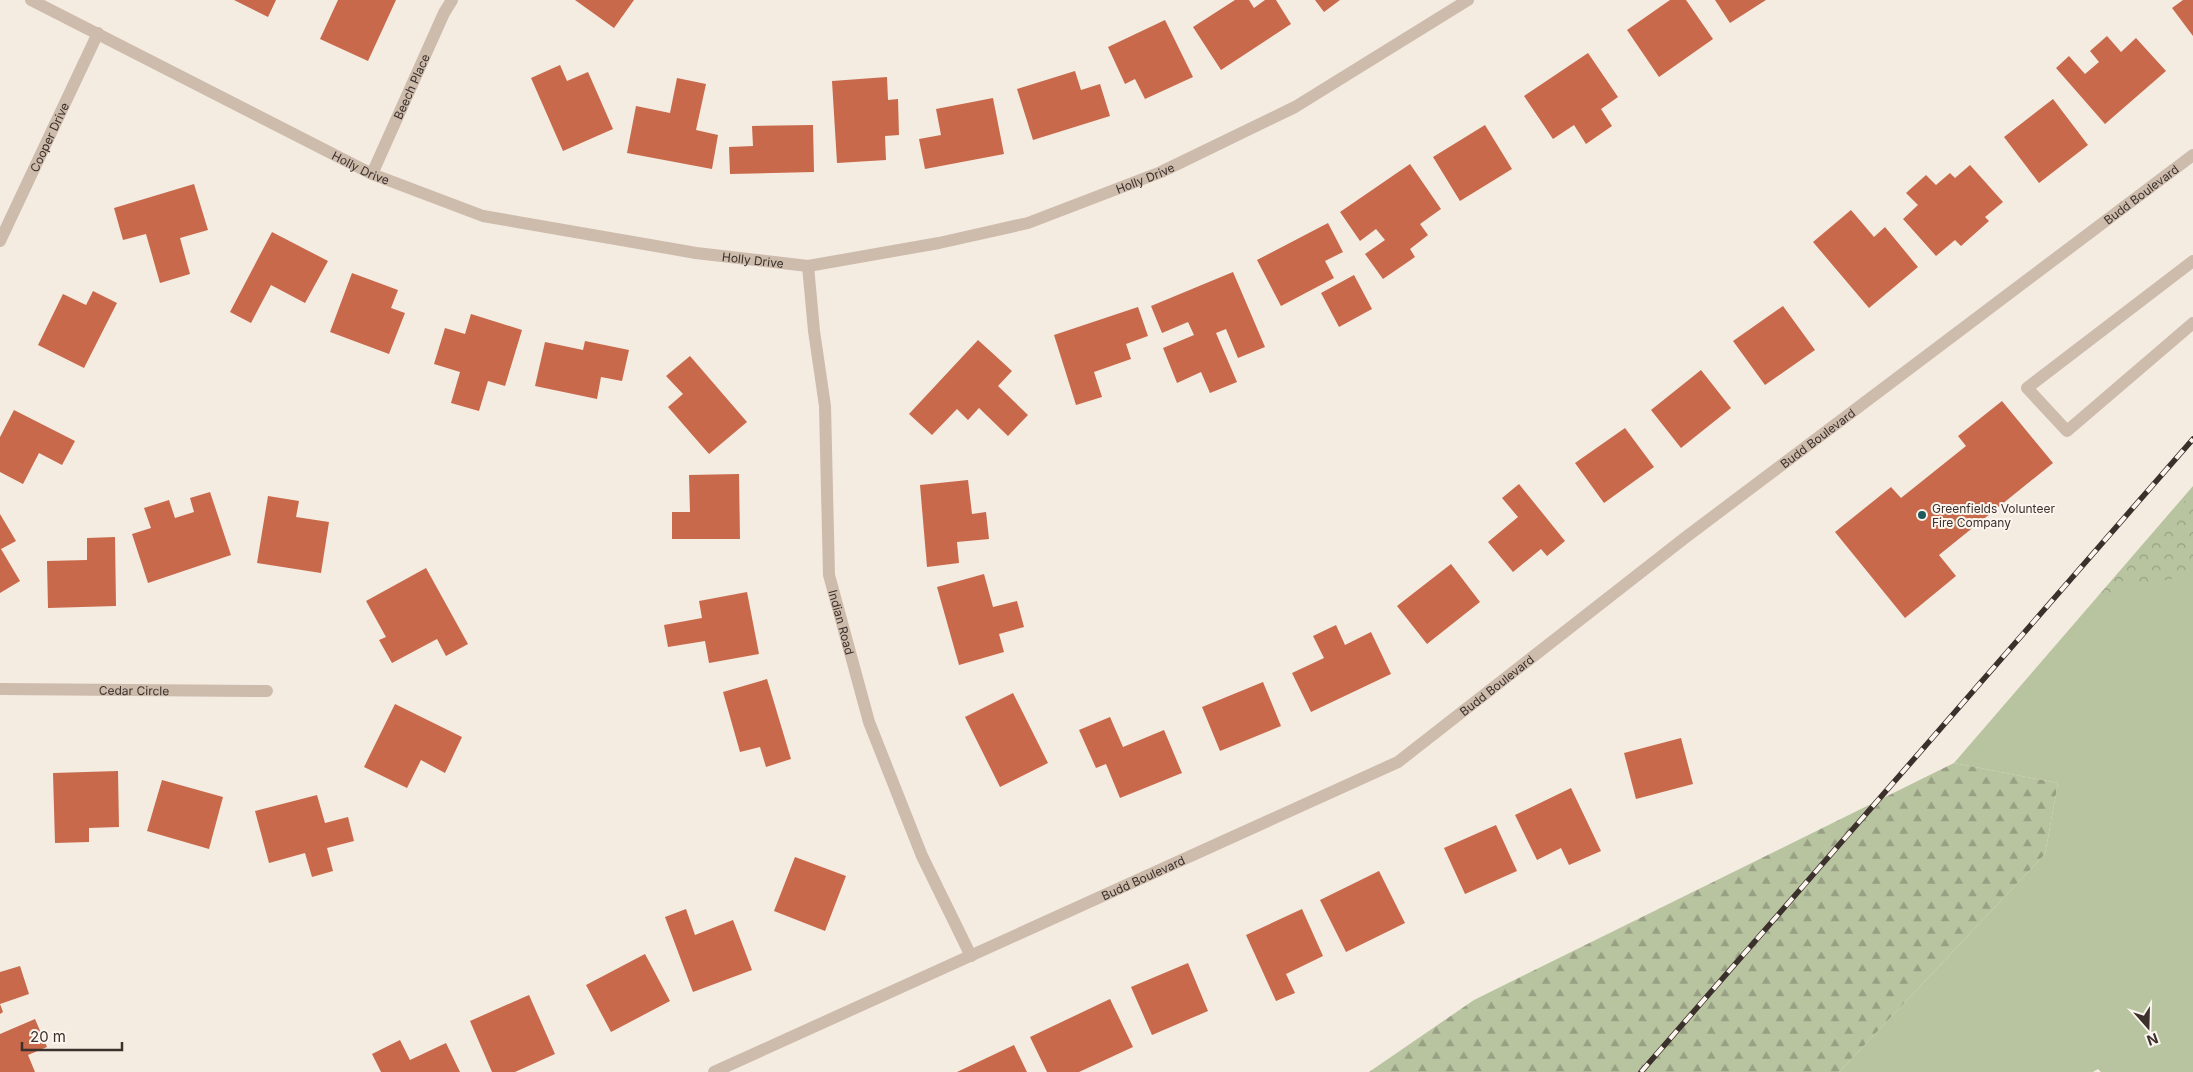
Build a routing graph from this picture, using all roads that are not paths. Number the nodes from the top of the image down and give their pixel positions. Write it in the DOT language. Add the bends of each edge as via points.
graph roads {
  1 [pos="31,0"];
  2 [pos="452,0"];
  3 [pos="1468,0"];
  4 [pos="98,33"];
  5 [pos="2193,155"];
  6 [pos="372,174"];
  7 [pos="0,241"];
  8 [pos="2193,261"];
  9 [pos="808,266"];
  10 [pos="2193,323"];
  11 [pos="0,689"];
  12 [pos="267,690"];
  13 [pos="970,956"];
  14 [pos="714,1072"];
  1 -- 4 [label="street, Holly Drive"];
  2 -- 6 [label="street, Beech Place"];
  3 -- 9 [label="street, Holly Drive" via="1295,107 1161,172 1028,223 939,243"];
  4 -- 6 [label="street, Holly Drive"];
  4 -- 7 [label="street, Cooper Drive"];
  5 -- 13 [label="street, Budd Boulevard" via="1686,537 1398,762"];
  6 -- 9 [label="street, Holly Drive" via="483,216 696,253"];
  8 -- 10 [label="street" via="2027,388 2067,431"];
  9 -- 13 [label="street, Indian Road" via="825,406 829,575 869,722 922,856"];
  11 -- 12 [label="street, Cedar Circle"];
  13 -- 14 [label="street, Budd Boulevard"];
}
